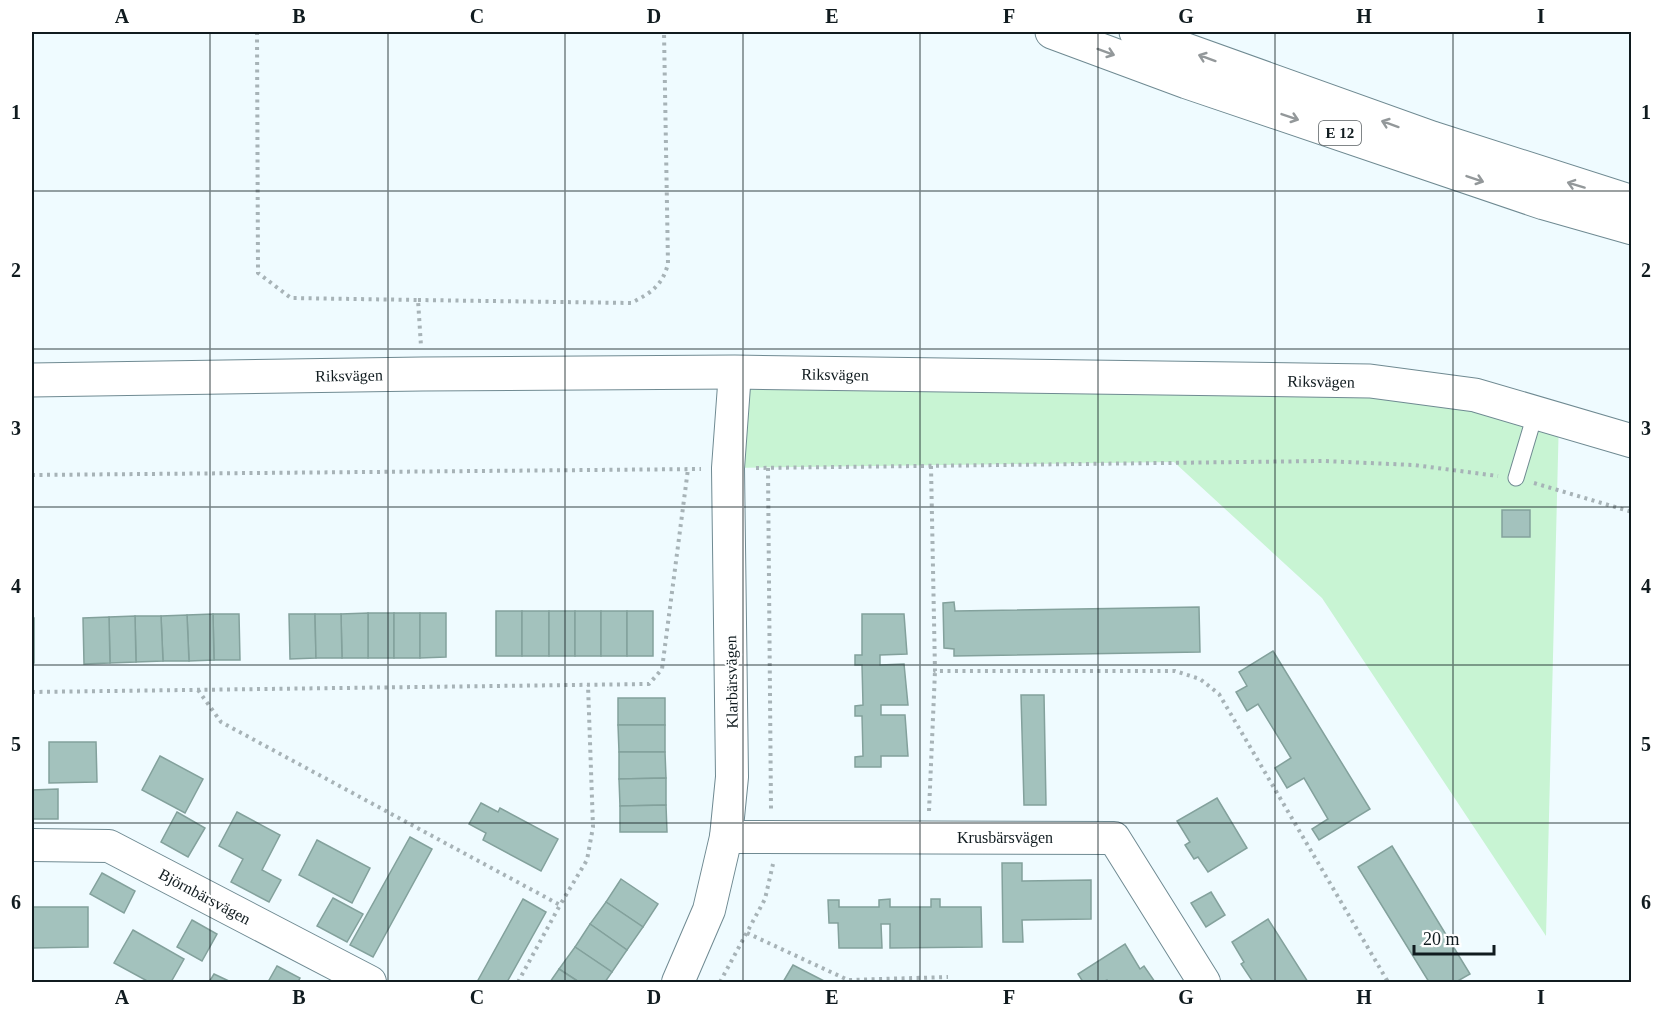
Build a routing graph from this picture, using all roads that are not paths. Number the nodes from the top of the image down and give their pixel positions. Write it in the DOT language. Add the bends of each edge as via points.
graph roads {
  1 [pos="1052,32"];
  2 [pos="1136,32"];
  3 [pos="1632,202"];
  4 [pos="1632,228"];
  5 [pos="735,372"];
  6 [pos="32,380"];
  7 [pos="1536,411"];
  8 [pos="1632,441"];
  9 [pos="1516,478"];
  10 [pos="726,837"];
  11 [pos="32,845"];
  12 [pos="370,982"];
  13 [pos="678,982"];
  14 [pos="1204,982"];
  1 -- 4 [label="main road, E 12, one-way" via="1544,203"];
  3 -- 2 [label="main road, E 12, one-way" via="1432,138"];
  5 -- 6 [label="main road, Riksvägen"];
  5 -- 7 [label="main road, Riksvägen" via="1370,381 1475,395"];
  5 -- 10 [label="street, Klarbärsvägen" via="728,468 732,777"];
  7 -- 8 [label="main road, Riksvägen"];
  7 -- 9 [label="lane"];
  10 -- 13 [label="street, Klarbärsvägen" via="709,910"];
  10 -- 14 [label="street, Krusbärsvägen" via="1114,837"];
  11 -- 12 [label="street, Björnbärsvägen" via="109,846"];
}
